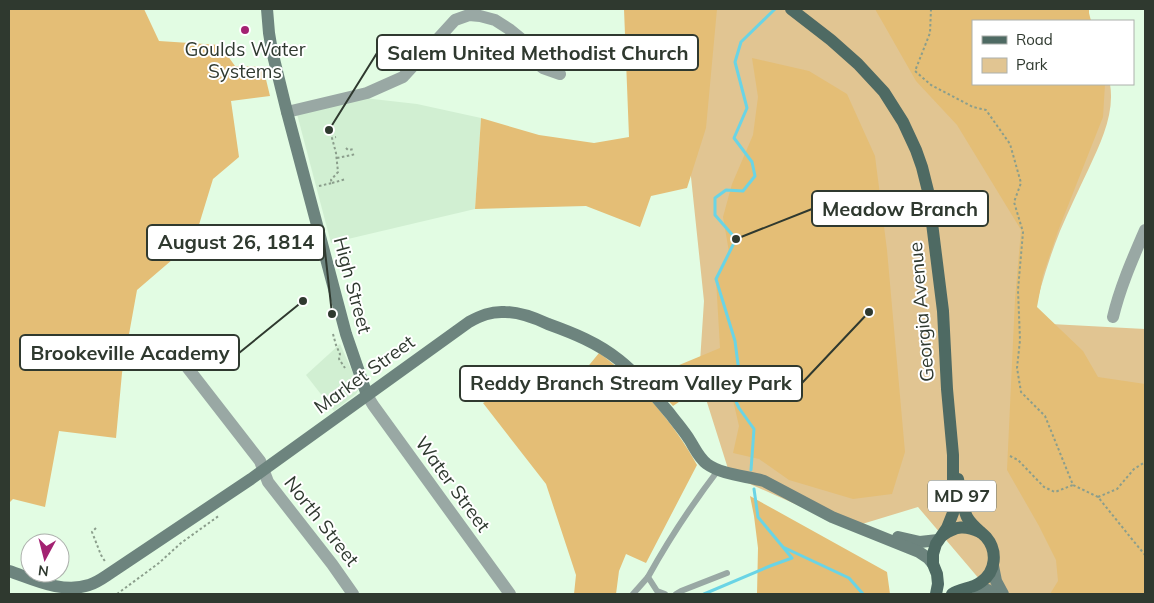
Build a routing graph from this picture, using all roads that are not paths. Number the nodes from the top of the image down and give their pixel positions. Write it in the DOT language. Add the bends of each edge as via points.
graph roads {
  1 [pos="267,9"];
  2 [pos="794,11"];
  3 [pos="560,74"];
  4 [pos="287,112"];
  5 [pos="1145,230"];
  6 [pos="1113,317"];
  7 [pos="180,358"];
  8 [pos="367,395"];
  9 [pos="952,455"];
  10 [pos="719,469"];
  11 [pos="263,470"];
  12 [pos="862,529"];
  13 [pos="980,532"];
  14 [pos="940,538"];
  15 [pos="993,566"];
  16 [pos="935,569"];
  17 [pos="9,571"];
  18 [pos="727,573"];
  19 [pos="648,577"];
  20 [pos="963,590"];
  21 [pos="353,594"];
  22 [pos="510,594"];
  23 [pos="633,594"];
  24 [pos="665,594"];
  25 [pos="676,594"];
  26 [pos="936,594"];
  27 [pos="992,594"];
  28 [pos="1003,594"];
  1 -- 4 [label="main road, High Street" via="272,51"];
  2 -- 9 [label="main road, Georgia Avenue / MD 97" via="851,58 884,92 916,150 928,191 943,311"];
  3 -- 4 [label="street" via="531,59 520,38 510,29 495,20 469,15 455,20 403,77 367,93"];
  4 -- 8 [label="main road, High Street" via="346,334"];
  5 -- 6 [label="street"];
  7 -- 11 [label="street, North Street" via="260,461"];
  8 -- 10 [label="main road, Market Street" via="469,322 494,312 519,313 577,334 620,361 672,417 700,458"];
  8 -- 11 [label="main road, Market Street"];
  8 -- 22 [label="street, Water Street"];
  9 -- 13 [label="main road, Georgia Avenue / MD 97" via="967,517"];
  9 -- 14 [label="main road, Georgia Avenue / MD 97" via="953,514"];
  10 -- 12 [label="main road, Market Street" via="764,481"];
  10 -- 19 [label="lane"];
  11 -- 17 [label="main road, Market Street" via="89,585 53,586"];
  11 -- 21 [label="street, North Street" via="268,482"];
  12 -- 14 [label="main road" via="920,542"];
  12 -- 16 [label="main road" via="919,552"];
  13 -- 14 [label="main road" via="960,527"];
  13 -- 15 [label="main road, Georgia Avenue / MD 97" via="992,547"];
  14 -- 16 [label="main road, Georgia Avenue / MD 97" via="933,554"];
  15 -- 20 [label="main road" via="982,582"];
  15 -- 28 [label="main road"];
  16 -- 20 [label="main road" via="944,582"];
  16 -- 26 [label="main road, Georgia Avenue / MD 97"];
  18 -- 25 [label="lane"];
  19 -- 23 [label="lane"];
  19 -- 24 [label="lane" via="657,591"];
  20 -- 27 [label="main road" via="988,590"];
}
